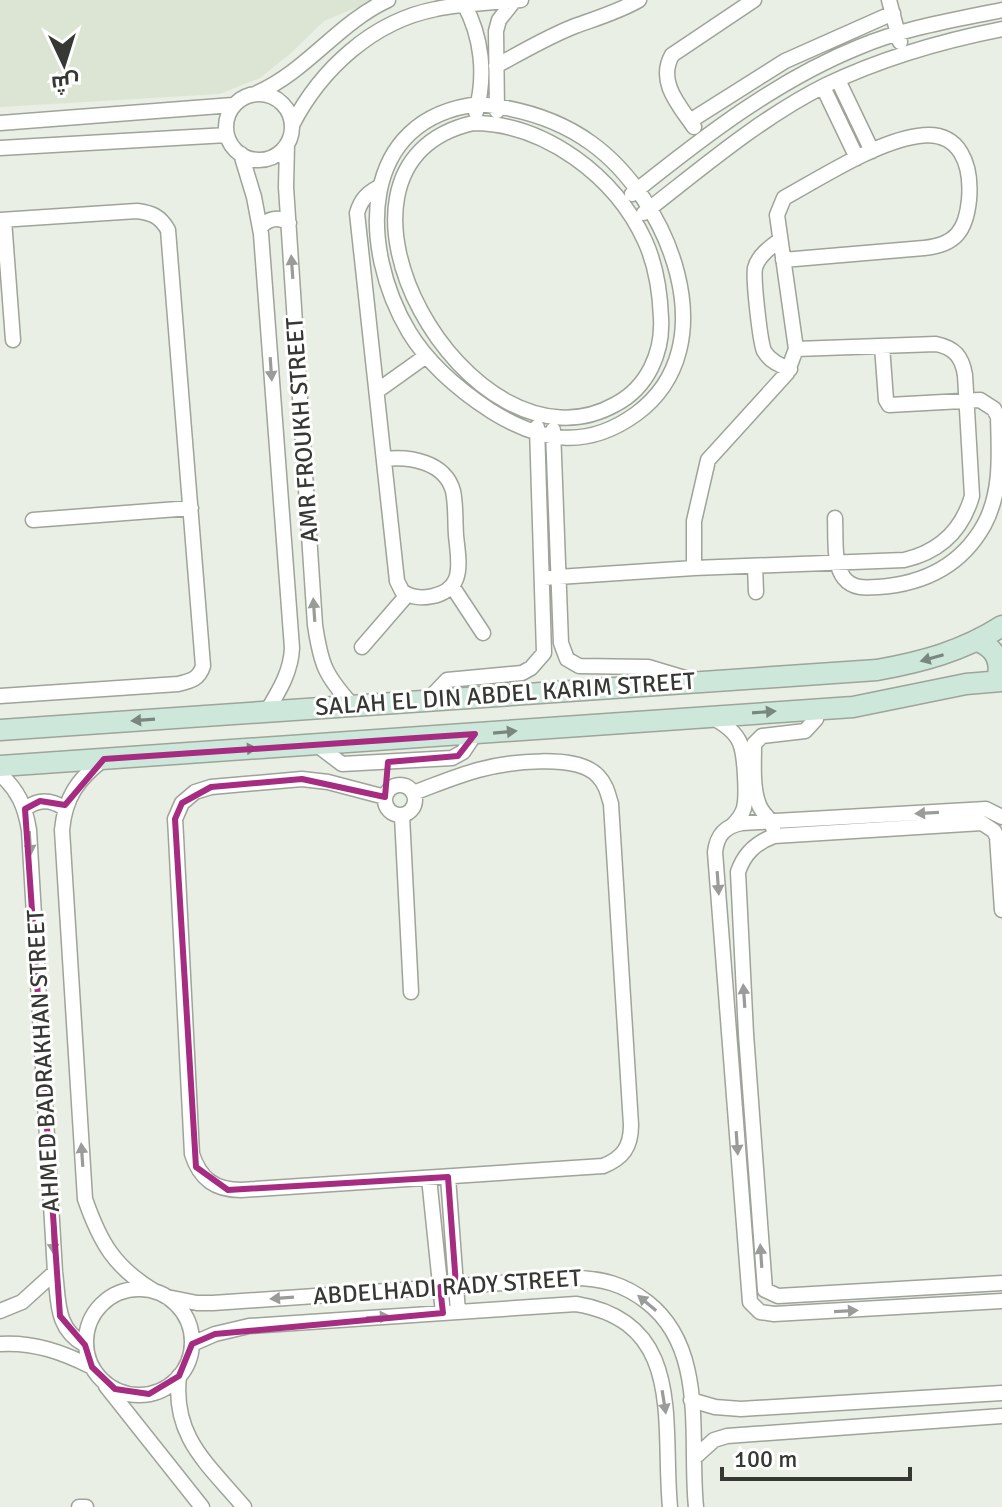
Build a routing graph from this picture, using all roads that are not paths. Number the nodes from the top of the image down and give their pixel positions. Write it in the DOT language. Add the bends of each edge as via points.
graph roads {
  1 [pos="388,0"];
  2 [pos="521,0"];
  3 [pos="639,0"];
  4 [pos="754,0"];
  5 [pos="514,1"];
  6 [pos="464,4"];
  7 [pos="891,6"];
  8 [pos="1002,10"];
  9 [pos="1002,29"];
  10 [pos="898,34"];
  11 [pos="903,54"];
  12 [pos="496,66"];
  13 [pos="838,80"];
  14 [pos="823,87"];
  15 [pos="257,93"];
  16 [pos="479,104"];
  17 [pos="233,105"];
  18 [pos="499,106"];
  19 [pos="186,109"];
  20 [pos="690,121"];
  21 [pos="0,123"];
  22 [pos="473,123"];
  23 [pos="493,123"];
  24 [pos="292,125"];
  25 [pos="227,135"];
  26 [pos="190,137"];
  27 [pos="701,139"];
  28 [pos="287,144"];
  29 [pos="0,148"];
  30 [pos="872,151"];
  31 [pos="241,154"];
  32 [pos="857,158"];
  33 [pos="379,187"];
  34 [pos="637,190"];
  35 [pos="622,202"];
  36 [pos="650,208"];
  37 [pos="2,220"];
  38 [pos="634,220"];
  39 [pos="289,223"];
  40 [pos="260,228"];
  41 [pos="780,240"];
  42 [pos="783,260"];
  43 [pos="13,340"];
  44 [pos="882,346"];
  45 [pos="796,349"];
  46 [pos="426,356"];
  47 [pos="790,369"];
  48 [pos="377,391"];
  49 [pos="967,400"];
  50 [pos="538,414"];
  51 [pos="554,418"];
  52 [pos="544,436"];
  53 [pos="385,459"];
  54 [pos="191,508"];
  55 [pos="835,518"];
  56 [pos="33,520"];
  57 [pos="838,563"];
  58 [pos="755,566"];
  59 [pos="694,568"];
  60 [pos="550,578"];
  61 [pos="452,586"];
  62 [pos="756,592"];
  63 [pos="407,595"];
  64 [pos="1002,626"];
  65 [pos="483,633"];
  66 [pos="317,638"];
  67 [pos="291,640"];
  68 [pos="977,641"];
  69 [pos="362,647"];
  70 [pos="1000,680"];
  71 [pos="693,681"];
  72 [pos="0,696"];
  73 [pos="428,700"];
  74 [pos="352,705"];
  75 [pos="817,708"];
  76 [pos="267,711"];
  77 [pos="198,716"];
  78 [pos="707,716"];
  79 [pos="0,730"];
  80 [pos="475,734"];
  81 [pos="756,740"];
  82 [pos="739,741"];
  83 [pos="317,745"];
  84 [pos="200,752"];
  85 [pos="104,759"];
  86 [pos="405,761"];
  87 [pos="388,762"];
  88 [pos="0,766"];
  89 [pos="0,774"];
  90 [pos="410,790"];
  91 [pos="387,793"];
  92 [pos="64,808"];
  93 [pos="25,809"];
  94 [pos="402,816"];
  95 [pos="1002,817"];
  96 [pos="733,825"];
  97 [pos="773,829"];
  98 [pos="1002,910"];
  99 [pos="411,992"];
  100 [pos="746,1039"];
  101 [pos="730,1040"];
  102 [pos="448,1177"];
  103 [pos="429,1178"];
  104 [pos="55,1272"];
  105 [pos="1002,1283"];
  106 [pos="456,1285"];
  107 [pos="440,1287"];
  108 [pos="910,1288"];
  109 [pos="876,1290"];
  110 [pos="160,1294"];
  111 [pos="1002,1301"];
  112 [pos="911,1307"];
  113 [pos="877,1309"];
  114 [pos="0,1311"];
  115 [pos="458,1312"];
  116 [pos="443,1313"];
  117 [pos="678,1341"];
  118 [pos="0,1344"];
  119 [pos="192,1344"];
  120 [pos="85,1345"];
  121 [pos="654,1356"];
  122 [pos="96,1373"];
  123 [pos="179,1376"];
  124 [pos="1002,1393"];
  125 [pos="691,1400"];
  126 [pos="1002,1416"];
  127 [pos="694,1458"];
  128 [pos="79,1507"];
  129 [pos="86,1507"];
  130 [pos="202,1507"];
  131 [pos="244,1507"];
  132 [pos="670,1507"];
  133 [pos="696,1507"];
  1 -- 15 [label="street"];
  2 -- 5 [label="street"];
  3 -- 12 [label="street"];
  4 -- 20 [label="street" via="667,63 669,88"];
  5 -- 6 [label="street"];
  5 -- 12 [label="street" via="499,20"];
  6 -- 16 [label="street" via="481,56"];
  6 -- 24 [label="street" via="411,15 367,37 331,70"];
  7 -- 10 [label="street"];
  7 -- 20 [label="street" via="785,61"];
  8 -- 10 [label="street"];
  9 -- 11 [label="street"];
  10 -- 11 [label="street"];
  10 -- 27 [label="street" via="801,75"];
  11 -- 13 [label="street"];
  12 -- 18 [label="street"];
  13 -- 14 [label="street"];
  13 -- 30 [label="street"];
  14 -- 32 [label="street"];
  14 -- 36 [label="street" via="729,146"];
  15 -- 17 [label="street"];
  15 -- 24 [label="street" via="285,105"];
  16 -- 18 [label="street"];
  16 -- 22 [label="street"];
  16 -- 33 [label="street" via="448,110 420,124 389,158"];
  17 -- 19 [label="street"];
  17 -- 25 [label="street" via="226,119"];
  18 -- 23 [label="street"];
  18 -- 34 [label="street" via="563,126 617,166"];
  19 -- 21 [label="street"];
  19 -- 26 [label="street" via="194,122"];
  20 -- 27 [label="street"];
  22 -- 23 [label="street"];
  22 -- 50 [label="street" via="431,141 402,176 396,229 402,264 429,328 451,356 505,400"];
  23 -- 35 [label="street" via="565,151"];
  24 -- 28 [label="street"];
  25 -- 26 [label="street"];
  25 -- 31 [label="street"];
  26 -- 29 [label="street"];
  27 -- 34 [label="street"];
  28 -- 31 [label="street" via="271,158"];
  28 -- 39 [label="street, AMR FROUKH STREET"];
  30 -- 32 [label="street"];
  30 -- 42 [label="street" via="917,136 934,135 955,146 969,166 971,182 967,221 961,230 935,247"];
  31 -- 40 [label="street, AMR FROUKH STREET"];
  32 -- 41 [label="street" via="784,198 777,215"];
  33 -- 46 [label="street" via="378,232 385,276 402,318"];
  33 -- 48 [label="street" via="367,193 357,213"];
  34 -- 35 [label="street"];
  34 -- 36 [label="street"];
  35 -- 38 [label="street"];
  36 -- 38 [label="street"];
  36 -- 52 [label="street" via="670,248 681,295 682,338 672,369 643,409 623,423 589,436"];
  37 -- 43 [label="street"];
  37 -- 54 [label="street" via="137,211 163,220 170,240"];
  38 -- 51 [label="street" via="660,295 659,350 650,371 619,403 599,413"];
  39 -- 40 [label="street" via="276,218"];
  66 -- 39 [label="street, AMR FROUKH STREET, one-way"];
  40 -- 67 [label="street, AMR FROUKH STREET, one-way"];
  41 -- 42 [label="street"];
  41 -- 47 [label="street" via="755,268 757,296 765,353"];
  42 -- 45 [label="street"];
  44 -- 45 [label="street"];
  44 -- 49 [label="street" via="936,344 956,352 963,363"];
  44 -- 49 [label="street" via="889,405"];
  45 -- 47 [label="street"];
  46 -- 48 [label="street"];
  46 -- 52 [label="street" via="477,402"];
  47 -- 59 [label="street" via="708,460 694,521"];
  48 -- 53 [label="street"];
  49 -- 57 [label="street" via="972,496 958,528 920,556"];
  49 -- 57 [label="street" via="988,403 998,417 1000,474 985,524 970,545 940,570 905,585 863,589 841,575"];
  50 -- 51 [label="street"];
  50 -- 52 [label="street"];
  51 -- 52 [label="street"];
  52 -- 60 [label="street"];
  53 -- 61 [label="street" via="429,464 453,490 458,568"];
  53 -- 63 [label="street" via="397,581"];
  54 -- 56 [label="street"];
  54 -- 72 [label="street" via="200,675 178,684"];
  55 -- 57 [label="street"];
  57 -- 58 [label="street"];
  58 -- 59 [label="street"];
  58 -- 62 [label="street"];
  59 -- 60 [label="street"];
  60 -- 71 [label="street" via="561,643 573,664 648,667"];
  60 -- 73 [label="street" via="540,660 522,673 447,680"];
  61 -- 63 [label="street" via="430,596"];
  61 -- 65 [label="street"];
  63 -- 69 [label="street"];
  64 -- 68 [label="main road, SALAH EL DIN ABDEL KARIM STREET"];
  66 -- 67 [label="street"];
  66 -- 74 [label="street, AMR FROUKH STREET" via="321,662"];
  67 -- 76 [label="street, AMR FROUKH STREET" via="286,677"];
  68 -- 70 [label="main road" via="994,653"];
  68 -- 71 [label="main road, SALAH EL DIN ABDEL KARIM STREET, one-way" via="950,653 877,670"];
  70 -- 75 [label="main road, SALAH EL DIN ABDEL KARIM STREET" via="882,703"];
  71 -- 73 [label="main road, SALAH EL DIN ABDEL KARIM STREET"];
  73 -- 74 [label="main road, SALAH EL DIN ABDEL KARIM STREET"];
  74 -- 76 [label="main road, SALAH EL DIN ABDEL KARIM STREET"];
  78 -- 75 [label="main road, SALAH EL DIN ABDEL KARIM STREET, one-way"];
  75 -- 81 [label="street" via="816,719 805,731"];
  76 -- 77 [label="main road, SALAH EL DIN ABDEL KARIM STREET"];
  77 -- 79 [label="main road, SALAH EL DIN ABDEL KARIM STREET, one-way"];
  77 -- 84 [label="main road"];
  80 -- 78 [label="main road, SALAH EL DIN ABDEL KARIM STREET, one-way"];
  78 -- 82 [label="street"];
  80 -- 83 [label="main road, SALAH EL DIN ABDEL KARIM STREET"];
  80 -- 86 [label="street" via="458,756"];
  81 -- 82 [label="street" via="746,735"];
  81 -- 97 [label="street" via="757,799"];
  82 -- 96 [label="street" via="745,798"];
  84 -- 83 [label="main road, SALAH EL DIN ABDEL KARIM STREET, one-way"];
  83 -- 87 [label="street" via="342,764"];
  84 -- 85 [label="main road, SALAH EL DIN ABDEL KARIM STREET"];
  85 -- 88 [label="main road, SALAH EL DIN ABDEL KARIM STREET"];
  85 -- 92 [label="street" via="80,780"];
  86 -- 87 [label="street"];
  86 -- 90 [label="street"];
  87 -- 91 [label="street"];
  89 -- 93 [label="street, AHMED BADRAKHAN STREET"];
  90 -- 91 [label="street" via="398,785"];
  90 -- 94 [label="street" via="415,805"];
  90 -- 102 [label="street" via="505,765 572,762 599,777 611,804 631,1125 626,1151 603,1166"];
  91 -- 94 [label="street" via="387,809"];
  91 -- 103 [label="street" via="302,779 211,787 182,803 175,827 192,1154 204,1177 228,1190"];
  92 -- 93 [label="street" via="40,801"];
  110 -- 92 [label="street, AHMED BADRAKHAN STREET, one-way" via="131,1277 111,1254 85,1199"];
  93 -- 104 [label="street, AHMED BADRAKHAN STREET, one-way"];
  94 -- 99 [label="street"];
  95 -- 97 [label="street, one-way" via="986,809"];
  96 -- 97 [label="street"];
  96 -- 101 [label="street, one-way" via="720,835 715,852"];
  97 -- 98 [label="street" via="982,823 997,837"];
  100 -- 97 [label="street, one-way" via="736,883 747,853"];
  100 -- 101 [label="street"];
  109 -- 100 [label="street, one-way" via="778,1296 765,1290"];
  101 -- 113 [label="street, one-way" via="750,1302 767,1314"];
  102 -- 103 [label="street"];
  102 -- 106 [label="street"];
  103 -- 107 [label="street"];
  104 -- 114 [label="street" via="22,1302"];
  104 -- 120 [label="street, AHMED BADRAKHAN STREET" via="65,1329"];
  105 -- 108 [label="street"];
  106 -- 107 [label="street, ABDELHADI RADY STREET"];
  106 -- 115 [label="street"];
  117 -- 106 [label="street, ABDELHADI RADY STREET, one-way" via="645,1301 594,1278"];
  107 -- 110 [label="street, ABDELHADI RADY STREET, one-way" via="213,1303"];
  107 -- 116 [label="street"];
  108 -- 109 [label="street"];
  108 -- 112 [label="street"];
  109 -- 113 [label="street"];
  110 -- 119 [label="street" via="186,1317"];
  110 -- 120 [label="street" via="137,1289 106,1300 94,1313"];
  111 -- 112 [label="street"];
  112 -- 113 [label="street"];
  115 -- 116 [label="street, ABDELHADI RADY STREET"];
  115 -- 121 [label="street, ABDELHADI RADY STREET" via="576,1304 601,1308 642,1336"];
  119 -- 116 [label="street, ABDELHADI RADY STREET, one-way" via="249,1326"];
  117 -- 121 [label="street"];
  117 -- 125 [label="street, ABDELHADI RADY STREET"];
  118 -- 122 [label="street" via="60,1352"];
  119 -- 123 [label="street"];
  120 -- 122 [label="street"];
  121 -- 132 [label="street, ABDELHADI RADY STREET, one-way" via="665,1410"];
  122 -- 123 [label="street" via="115,1389 141,1394 166,1388"];
  122 -- 130 [label="street"];
  123 -- 131 [label="street" via="178,1404 185,1431"];
  124 -- 125 [label="street" via="741,1409"];
  125 -- 127 [label="street, ABDELHADI RADY STREET"];
  126 -- 127 [label="street" via="727,1436"];
  127 -- 133 [label="street, ABDELHADI RADY STREET"];
  128 -- 129 [label="street"];
}
